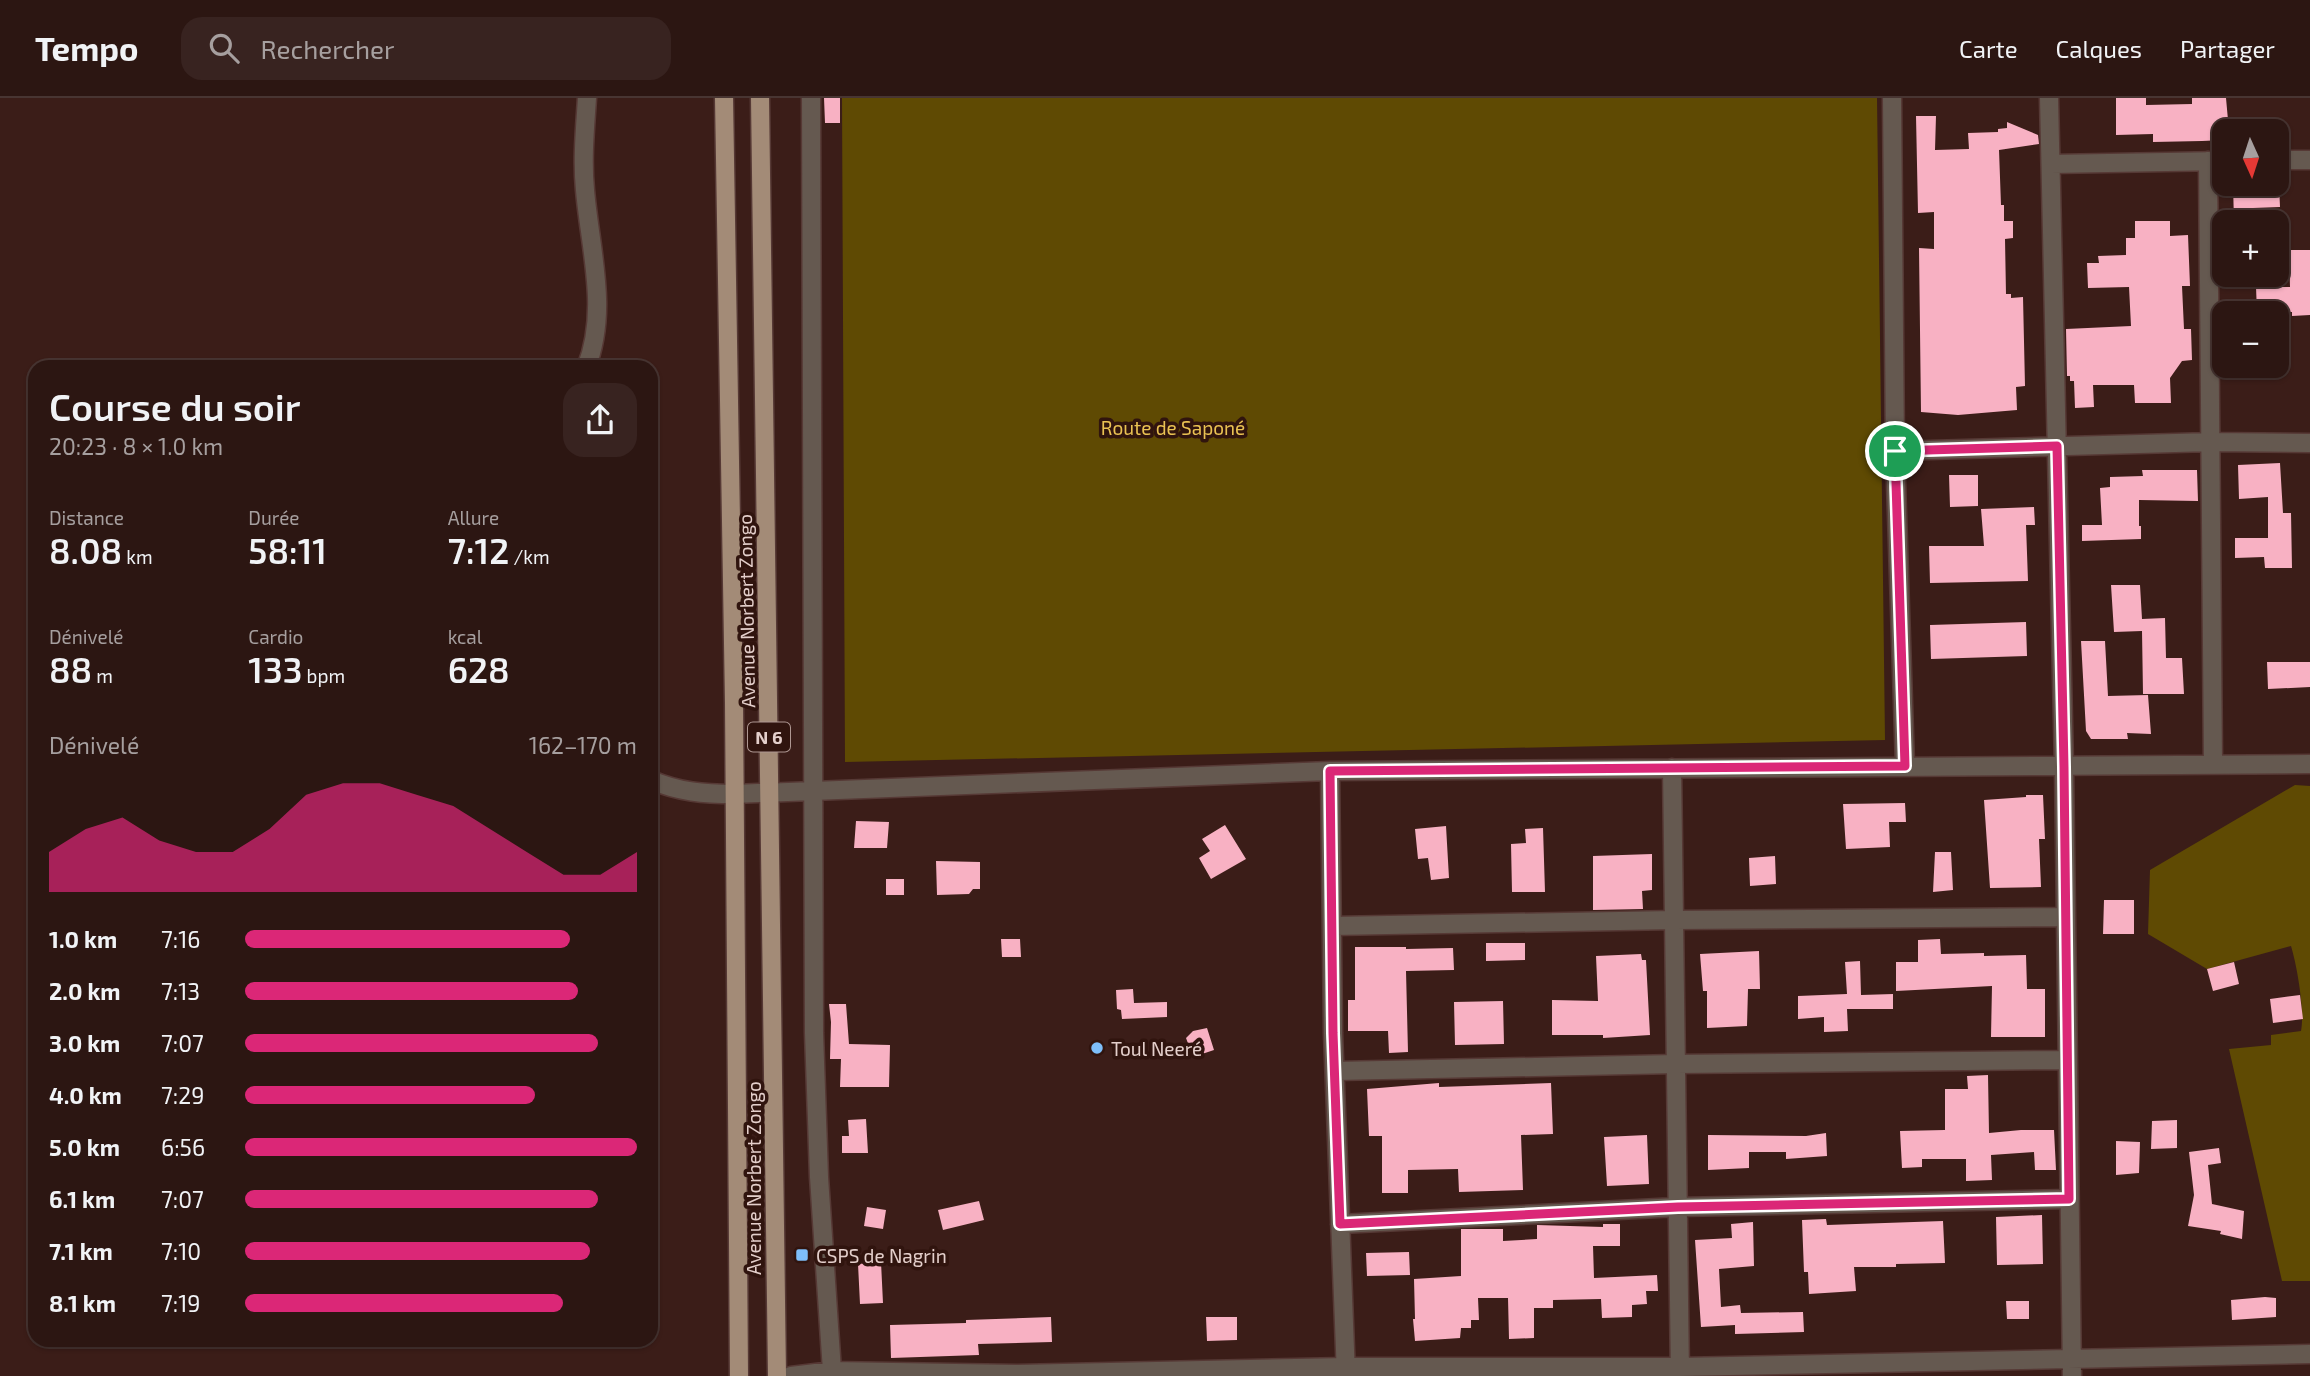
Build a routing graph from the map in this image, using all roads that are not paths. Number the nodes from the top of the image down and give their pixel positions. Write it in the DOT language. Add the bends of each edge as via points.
graph roads {
  1 [pos="587,98"];
  2 [pos="724,98"];
  3 [pos="760,98"];
  4 [pos="811,98"];
  5 [pos="1892,98"];
  6 [pos="2049,98"];
  7 [pos="2289,160"];
  8 [pos="2310,160"];
  9 [pos="2212,161"];
  10 [pos="2050,164"];
  11 [pos="2215,196"];
  12 [pos="589,360"];
  13 [pos="2210,442"];
  14 [pos="2310,443"];
  15 [pos="2057,446"];
  16 [pos="1895,451"];
  17 [pos="2310,764"];
  18 [pos="2213,765"];
  19 [pos="1905,766"];
  20 [pos="2064,767"];
  21 [pos="1672,768"];
  22 [pos="1330,771"];
  23 [pos="658,783"];
  24 [pos="768,791"];
  25 [pos="814,791"];
  26 [pos="734,794"];
  27 [pos="2064,917"];
  28 [pos="1674,920"];
  29 [pos="1332,926"];
  30 [pos="2067,1060"];
  31 [pos="1676,1063"];
  32 [pos="1336,1072"];
  33 [pos="2069,1199"];
  34 [pos="1678,1207"];
  35 [pos="1340,1224"];
  36 [pos="2310,1354"];
  37 [pos="2072,1368"];
  38 [pos="1346,1371"];
  39 [pos="1680,1371"];
  40 [pos="842,1373"];
  41 [pos="1017,1375"];
  42 [pos="739,1376"];
  43 [pos="777,1376"];
  44 [pos="791,1376"];
  1 -- 12 [label="street" via="583,166 598,317"];
  2 -- 26 [label="main road, Avenue Norbert Zongo / N 6"];
  3 -- 24 [label="main road, Avenue Norbert Zongo / N 6"];
  4 -- 25 [label="street"];
  5 -- 16 [label="street"];
  6 -- 10 [label="street"];
  7 -- 8 [label="street"];
  9 -- 10 [label="street"];
  10 -- 15 [label="street"];
  11 -- 13 [label="street"];
  13 -- 14 [label="street"];
  13 -- 15 [label="street"];
  13 -- 18 [label="street"];
  15 -- 16 [label="street"];
  15 -- 20 [label="street"];
  16 -- 19 [label="street"];
  17 -- 18 [label="street"];
  18 -- 20 [label="street"];
  19 -- 20 [label="street"];
  19 -- 21 [label="street"];
  20 -- 27 [label="street"];
  21 -- 22 [label="street"];
  21 -- 28 [label="street"];
  22 -- 25 [label="street"];
  22 -- 29 [label="street"];
  23 -- 26 [label="street" via="700,794"];
  24 -- 25 [label="street"];
  24 -- 26 [label="street"];
  24 -- 43 [label="main road, Avenue Norbert Zongo / N 6"];
  25 -- 40 [label="street" via="819,1177"];
  26 -- 42 [label="main road, Avenue Norbert Zongo / N 6"];
  27 -- 28 [label="street"];
  27 -- 30 [label="street"];
  28 -- 29 [label="street"];
  28 -- 31 [label="street"];
  29 -- 32 [label="street"];
  30 -- 31 [label="street"];
  30 -- 33 [label="street"];
  31 -- 32 [label="street"];
  31 -- 34 [label="street"];
  32 -- 35 [label="street"];
  33 -- 34 [label="street"];
  33 -- 37 [label="street"];
  34 -- 35 [label="street"];
  34 -- 39 [label="street"];
  35 -- 38 [label="street"];
  36 -- 37 [label="street"];
  37 -- 39 [label="street"];
  38 -- 39 [label="street"];
  38 -- 41 [label="street"];
  40 -- 41 [label="street"];
  40 -- 44 [label="street"];
}
